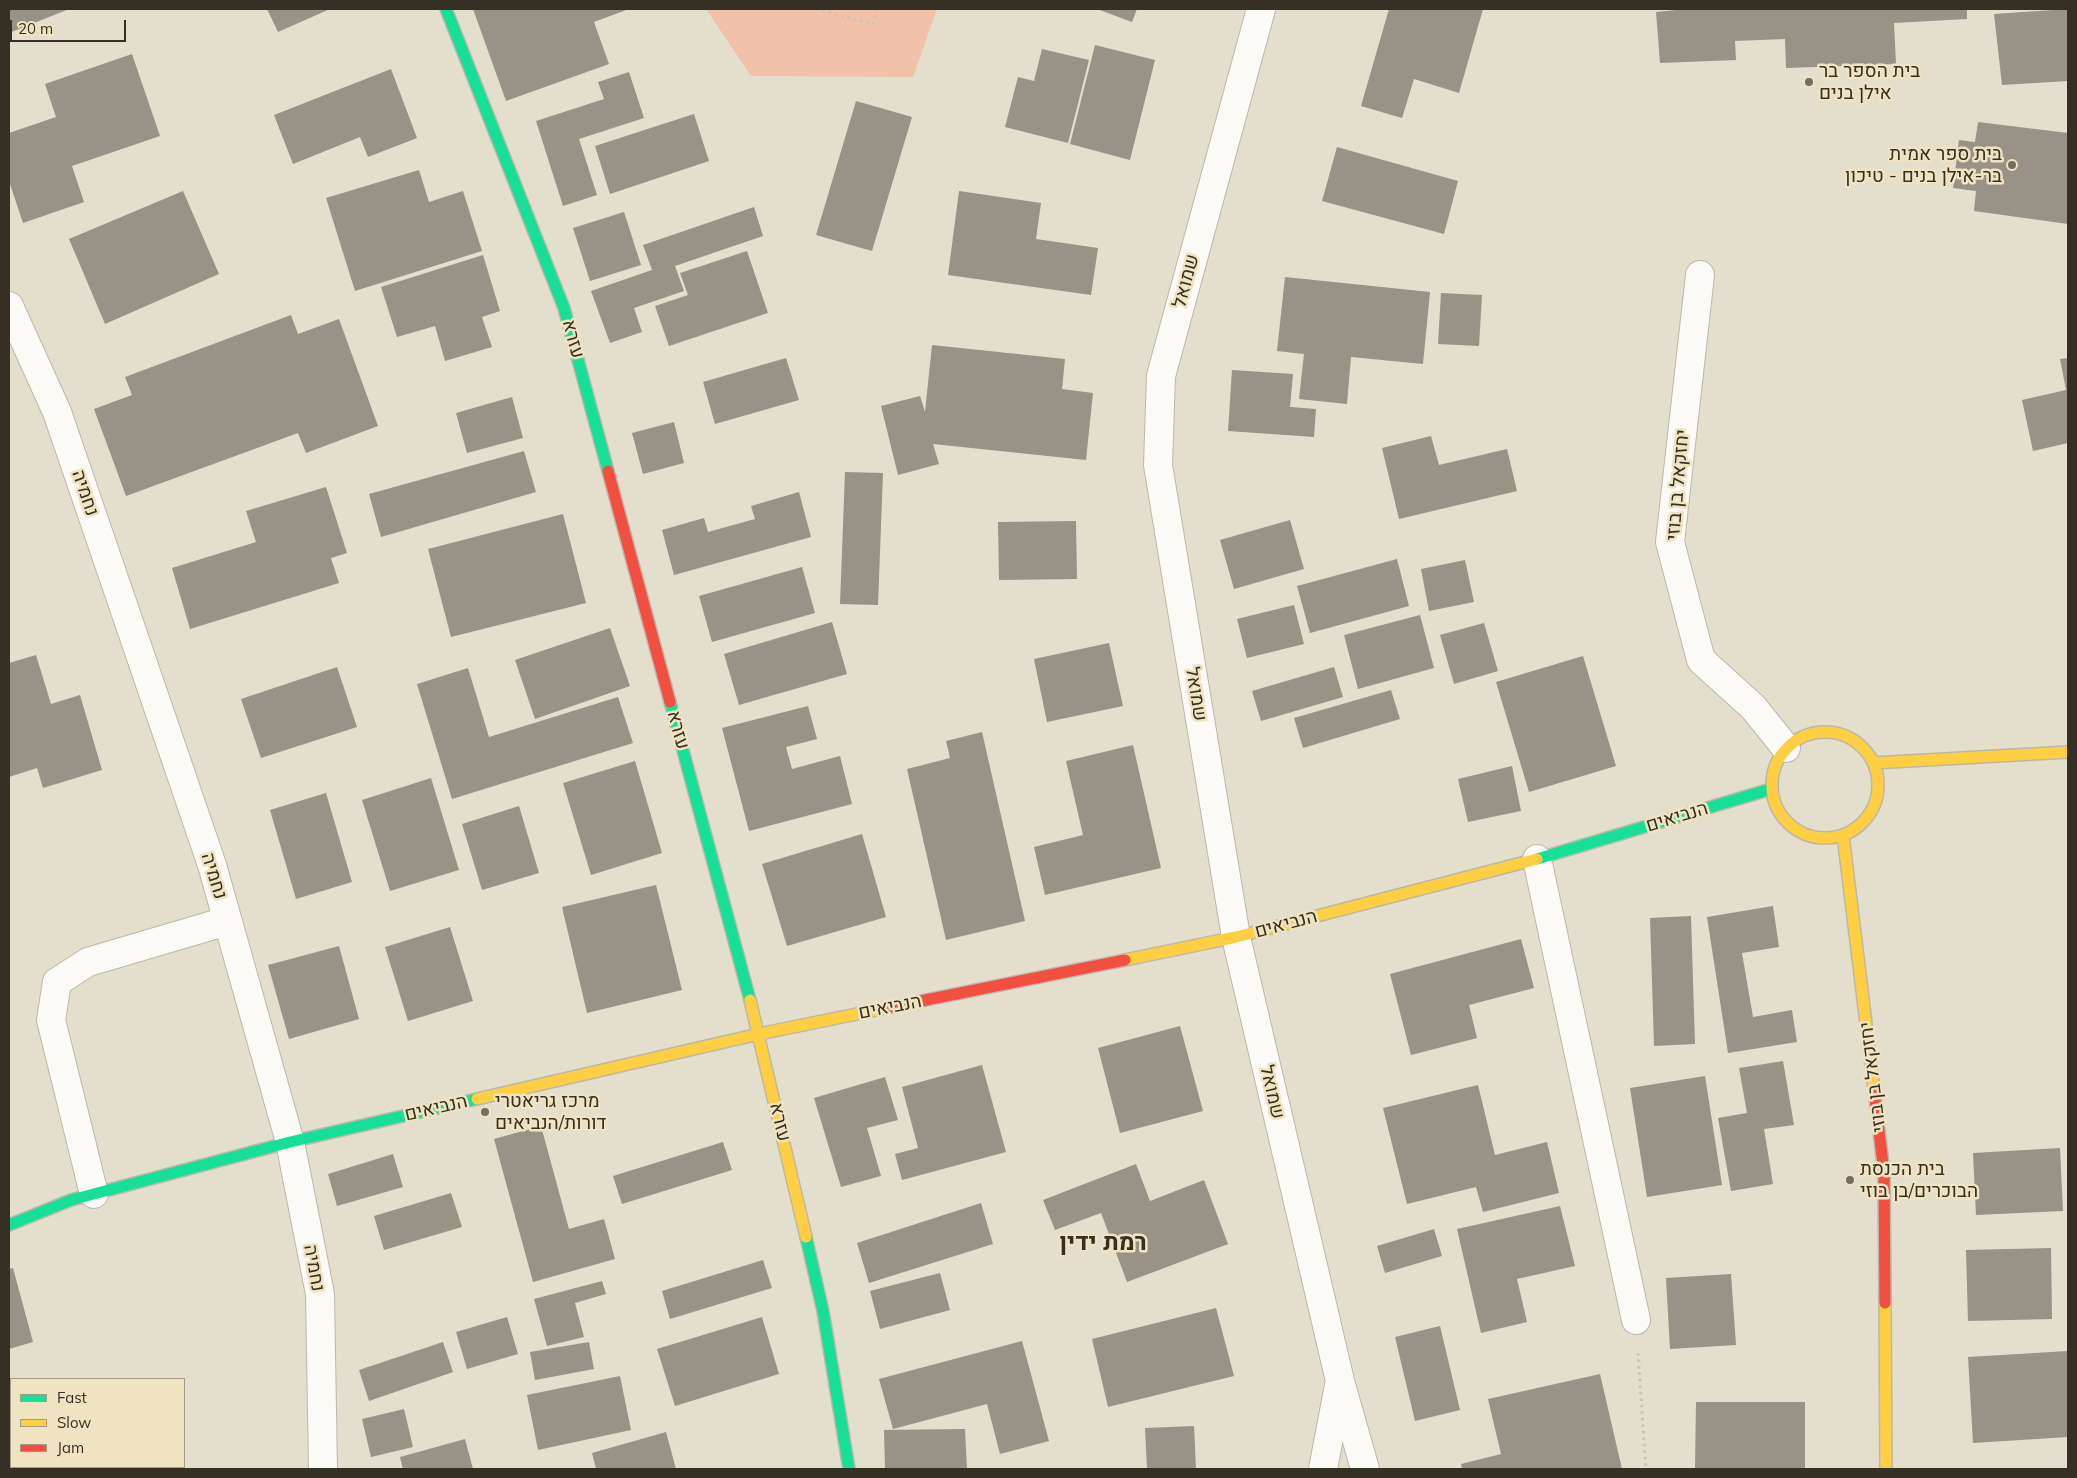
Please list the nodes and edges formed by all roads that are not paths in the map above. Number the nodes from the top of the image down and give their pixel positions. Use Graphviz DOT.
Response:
graph roads {
  1 [pos="446,9"];
  2 [pos="1261,9"];
  3 [pos="1700,275"];
  4 [pos="9,306"];
  5 [pos="1786,748"];
  6 [pos="2068,752"];
  7 [pos="1873,763"];
  8 [pos="1771,789"];
  9 [pos="1843,835"];
  10 [pos="1537,859"];
  11 [pos="227,921"];
  12 [pos="1236,937"];
  13 [pos="759,1034"];
  14 [pos="290,1142"];
  15 [pos="94,1194"];
  16 [pos="9,1225"];
  17 [pos="1636,1320"];
  18 [pos="1340,1381"];
  19 [pos="323,1469"];
  20 [pos="849,1469"];
  21 [pos="1323,1469"];
  22 [pos="1365,1469"];
  23 [pos="1886,1469"];
  1 -- 13 [label="street, עזרא"];
  2 -- 12 [label="street, שמואל"];
  3 -- 5 [label="street, יחזקאל בן בוזי"];
  4 -- 11 [label="street, נחמיה"];
  5 -- 7 [label="street"];
  5 -- 8 [label="street"];
  6 -- 7 [label="street"];
  7 -- 9 [label="street"];
  8 -- 9 [label="street"];
  8 -- 10 [label="street, הנביאים"];
  9 -- 23 [label="street, יחזקאל בן בוזי"];
  10 -- 12 [label="street, הנביאים"];
  10 -- 17 [label="street"];
  11 -- 14 [label="street, נחמיה"];
  11 -- 15 [label="street"];
  12 -- 13 [label="street, הנביאים"];
  12 -- 18 [label="street, שמואל"];
  13 -- 14 [label="street, הנביאים"];
  13 -- 20 [label="street, עזרא"];
  14 -- 15 [label="street, הנביאים"];
  14 -- 19 [label="street, נחמיה"];
  15 -- 16 [label="street, הנביאים"];
  18 -- 21 [label="street, שמואל"];
  18 -- 22 [label="street, שמואל"];
}
